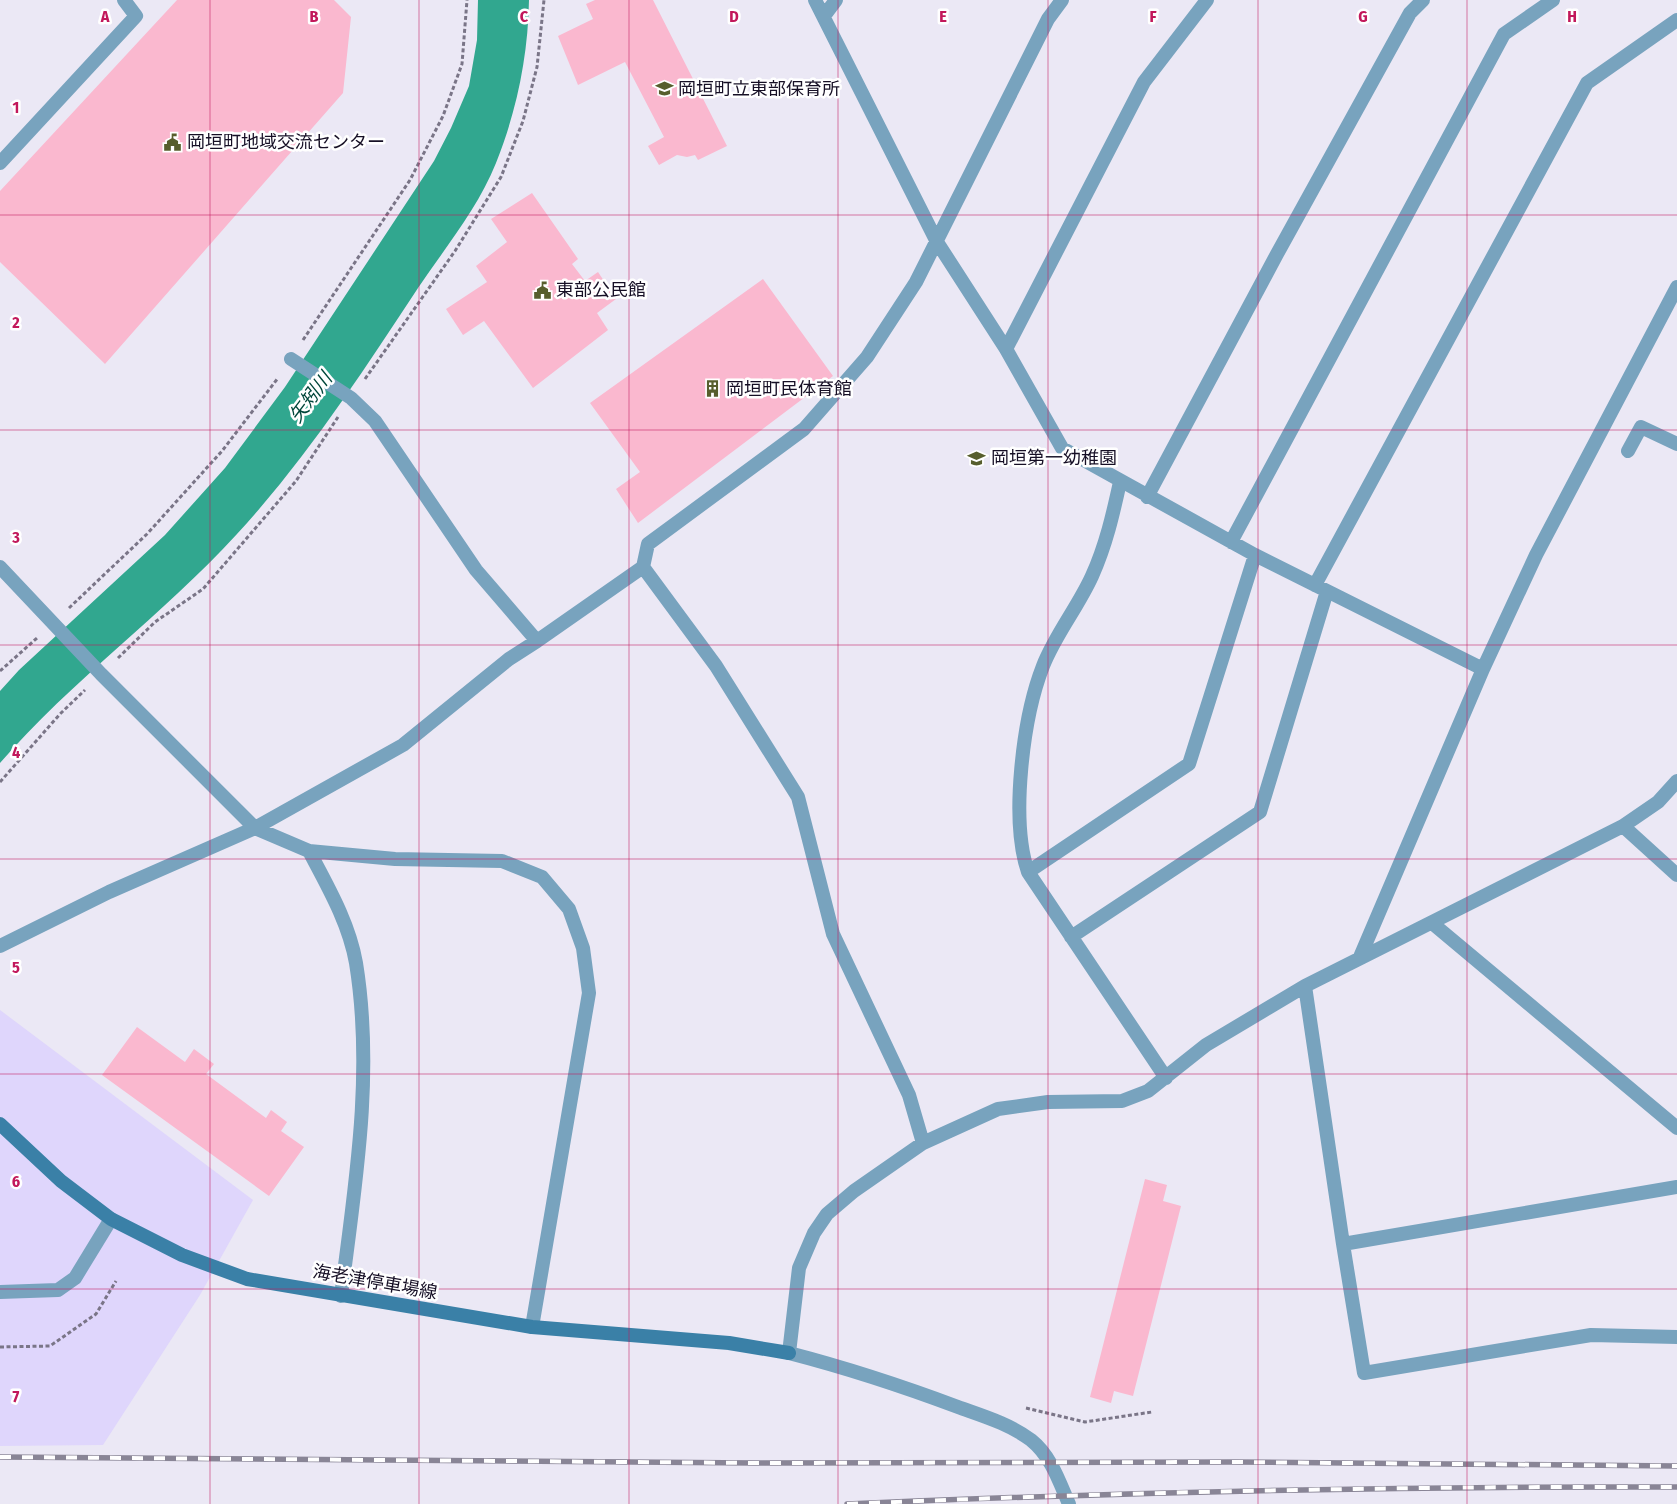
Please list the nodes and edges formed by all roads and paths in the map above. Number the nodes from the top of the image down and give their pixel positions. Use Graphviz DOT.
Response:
graph roads {
  1 [pos="124,0"];
  2 [pos="468,0"];
  3 [pos="544,0"];
  4 [pos="815,0"];
  5 [pos="836,0"];
  6 [pos="1062,0"];
  7 [pos="1207,0"];
  8 [pos="1423,0"];
  9 [pos="1553,0"];
  10 [pos="824,16"];
  11 [pos="1677,20"];
  12 [pos="0,162"];
  13 [pos="938,242"];
  14 [pos="1677,287"];
  15 [pos="1006,349"];
  16 [pos="291,359"];
  17 [pos="351,398"];
  18 [pos="1677,444"];
  19 [pos="1628,451"];
  20 [pos="1120,482"];
  21 [pos="1147,497"];
  22 [pos="1231,542"];
  23 [pos="1255,555"];
  24 [pos="0,567"];
  25 [pos="643,567"];
  26 [pos="1321,588"];
  27 [pos="53,623"];
  28 [pos="537,642"];
  29 [pos="1483,669"];
  30 [pos="0,671"];
  31 [pos="101,674"];
  32 [pos="1677,781"];
  33 [pos="0,782"];
  34 [pos="1623,826"];
  35 [pos="255,828"];
  36 [pos="309,851"];
  37 [pos="1028,872"];
  38 [pos="1677,875"];
  39 [pos="1432,923"];
  40 [pos="1071,937"];
  41 [pos="0,946"];
  42 [pos="1360,957"];
  43 [pos="1306,986"];
  44 [pos="1166,1078"];
  45 [pos="0,1124"];
  46 [pos="1677,1128"];
  47 [pos="923,1143"];
  48 [pos="1677,1186"];
  49 [pos="110,1219"];
  50 [pos="1343,1244"];
  51 [pos="116,1281"];
  52 [pos="0,1292"];
  53 [pos="341,1296"];
  54 [pos="532,1327"];
  55 [pos="1677,1337"];
  56 [pos="0,1346"];
  57 [pos="789,1353"];
  58 [pos="1026,1408"];
  59 [pos="1152,1412"];
  60 [pos="1069,1504"];
  1 -- 12 [label="street"];
  2 -- 16 [label="path"];
  3 -- 17 [label="path"];
  4 -- 10 [label="street"];
  5 -- 10 [label="street"];
  6 -- 13 [label="street"];
  7 -- 15 [label="street"];
  8 -- 21 [label="street"];
  9 -- 22 [label="street"];
  10 -- 13 [label="street"];
  11 -- 26 [label="street"];
  13 -- 15 [label="street"];
  13 -- 25 [label="street"];
  14 -- 29 [label="street"];
  15 -- 20 [label="street"];
  16 -- 17 [label="street"];
  16 -- 27 [label="path"];
  17 -- 28 [label="street"];
  17 -- 31 [label="path"];
  18 -- 19 [label="street"];
  20 -- 21 [label="street"];
  20 -- 37 [label="street"];
  21 -- 22 [label="street"];
  22 -- 23 [label="street"];
  23 -- 26 [label="street"];
  23 -- 37 [label="street"];
  24 -- 27 [label="street"];
  25 -- 28 [label="street"];
  25 -- 47 [label="street"];
  26 -- 29 [label="street"];
  26 -- 40 [label="street"];
  27 -- 30 [label="path"];
  27 -- 31 [label="street"];
  28 -- 35 [label="street"];
  29 -- 42 [label="street"];
  31 -- 33 [label="path"];
  31 -- 35 [label="street"];
  32 -- 34 [label="street"];
  34 -- 38 [label="street"];
  34 -- 39 [label="street"];
  35 -- 36 [label="street"];
  35 -- 41 [label="street"];
  36 -- 53 [label="street"];
  36 -- 54 [label="street"];
  37 -- 40 [label="street"];
  39 -- 42 [label="street"];
  39 -- 46 [label="street"];
  40 -- 44 [label="street"];
  42 -- 43 [label="street"];
  43 -- 44 [label="street"];
  43 -- 50 [label="street"];
  44 -- 47 [label="street"];
  45 -- 49 [label="main road, 海老津停車場線"];
  47 -- 57 [label="street"];
  48 -- 50 [label="street"];
  49 -- 52 [label="street"];
  49 -- 53 [label="main road, 海老津停車場線"];
  50 -- 55 [label="street"];
  51 -- 56 [label="path"];
  53 -- 54 [label="main road, 海老津停車場線"];
  54 -- 57 [label="main road, 海老津停車場線"];
  57 -- 60 [label="street"];
  58 -- 59 [label="path"];
}
